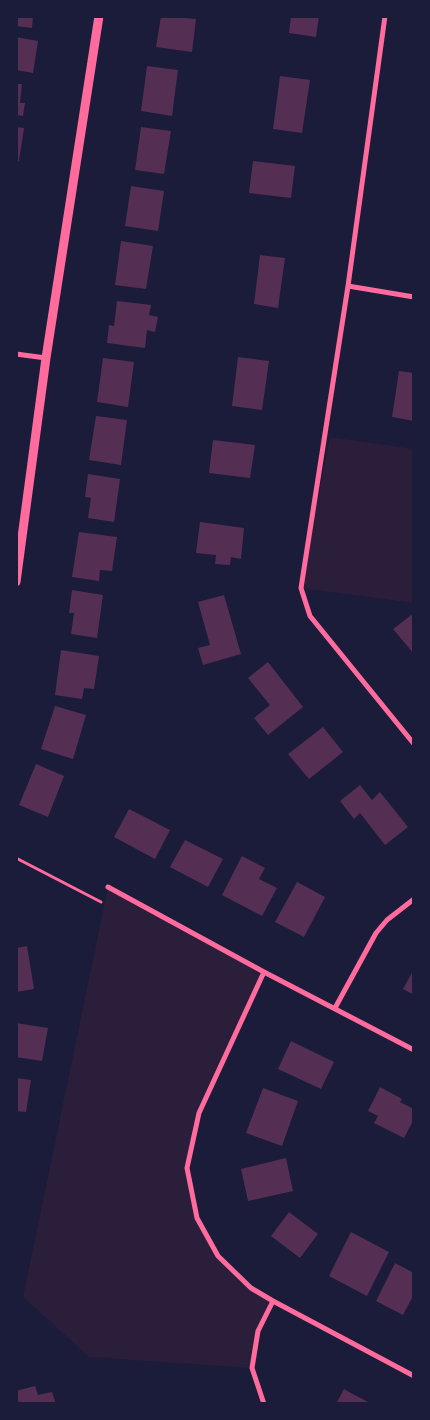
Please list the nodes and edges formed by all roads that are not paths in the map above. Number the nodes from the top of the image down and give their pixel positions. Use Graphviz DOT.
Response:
graph roads {
  1 [pos="99,16"];
  2 [pos="385,16"];
  3 [pos="348,286"];
  4 [pos="414,297"];
  5 [pos="16,354"];
  6 [pos="46,358"];
  7 [pos="16,582"];
  8 [pos="414,744"];
  9 [pos="108,887"];
  10 [pos="414,899"];
  11 [pos="264,972"];
  12 [pos="335,1008"];
  13 [pos="414,1050"];
  14 [pos="272,1301"];
  15 [pos="414,1376"];
  16 [pos="264,1404"];
  1 -- 6 [label="street"];
  2 -- 3 [label="street"];
  3 -- 4 [label="street"];
  3 -- 8 [label="street"];
  5 -- 6 [label="street"];
  6 -- 7 [label="street"];
  9 -- 11 [label="street"];
  10 -- 12 [label="street"];
  11 -- 12 [label="street"];
  11 -- 14 [label="street"];
  12 -- 13 [label="street"];
  14 -- 15 [label="street"];
  14 -- 16 [label="street"];
}
